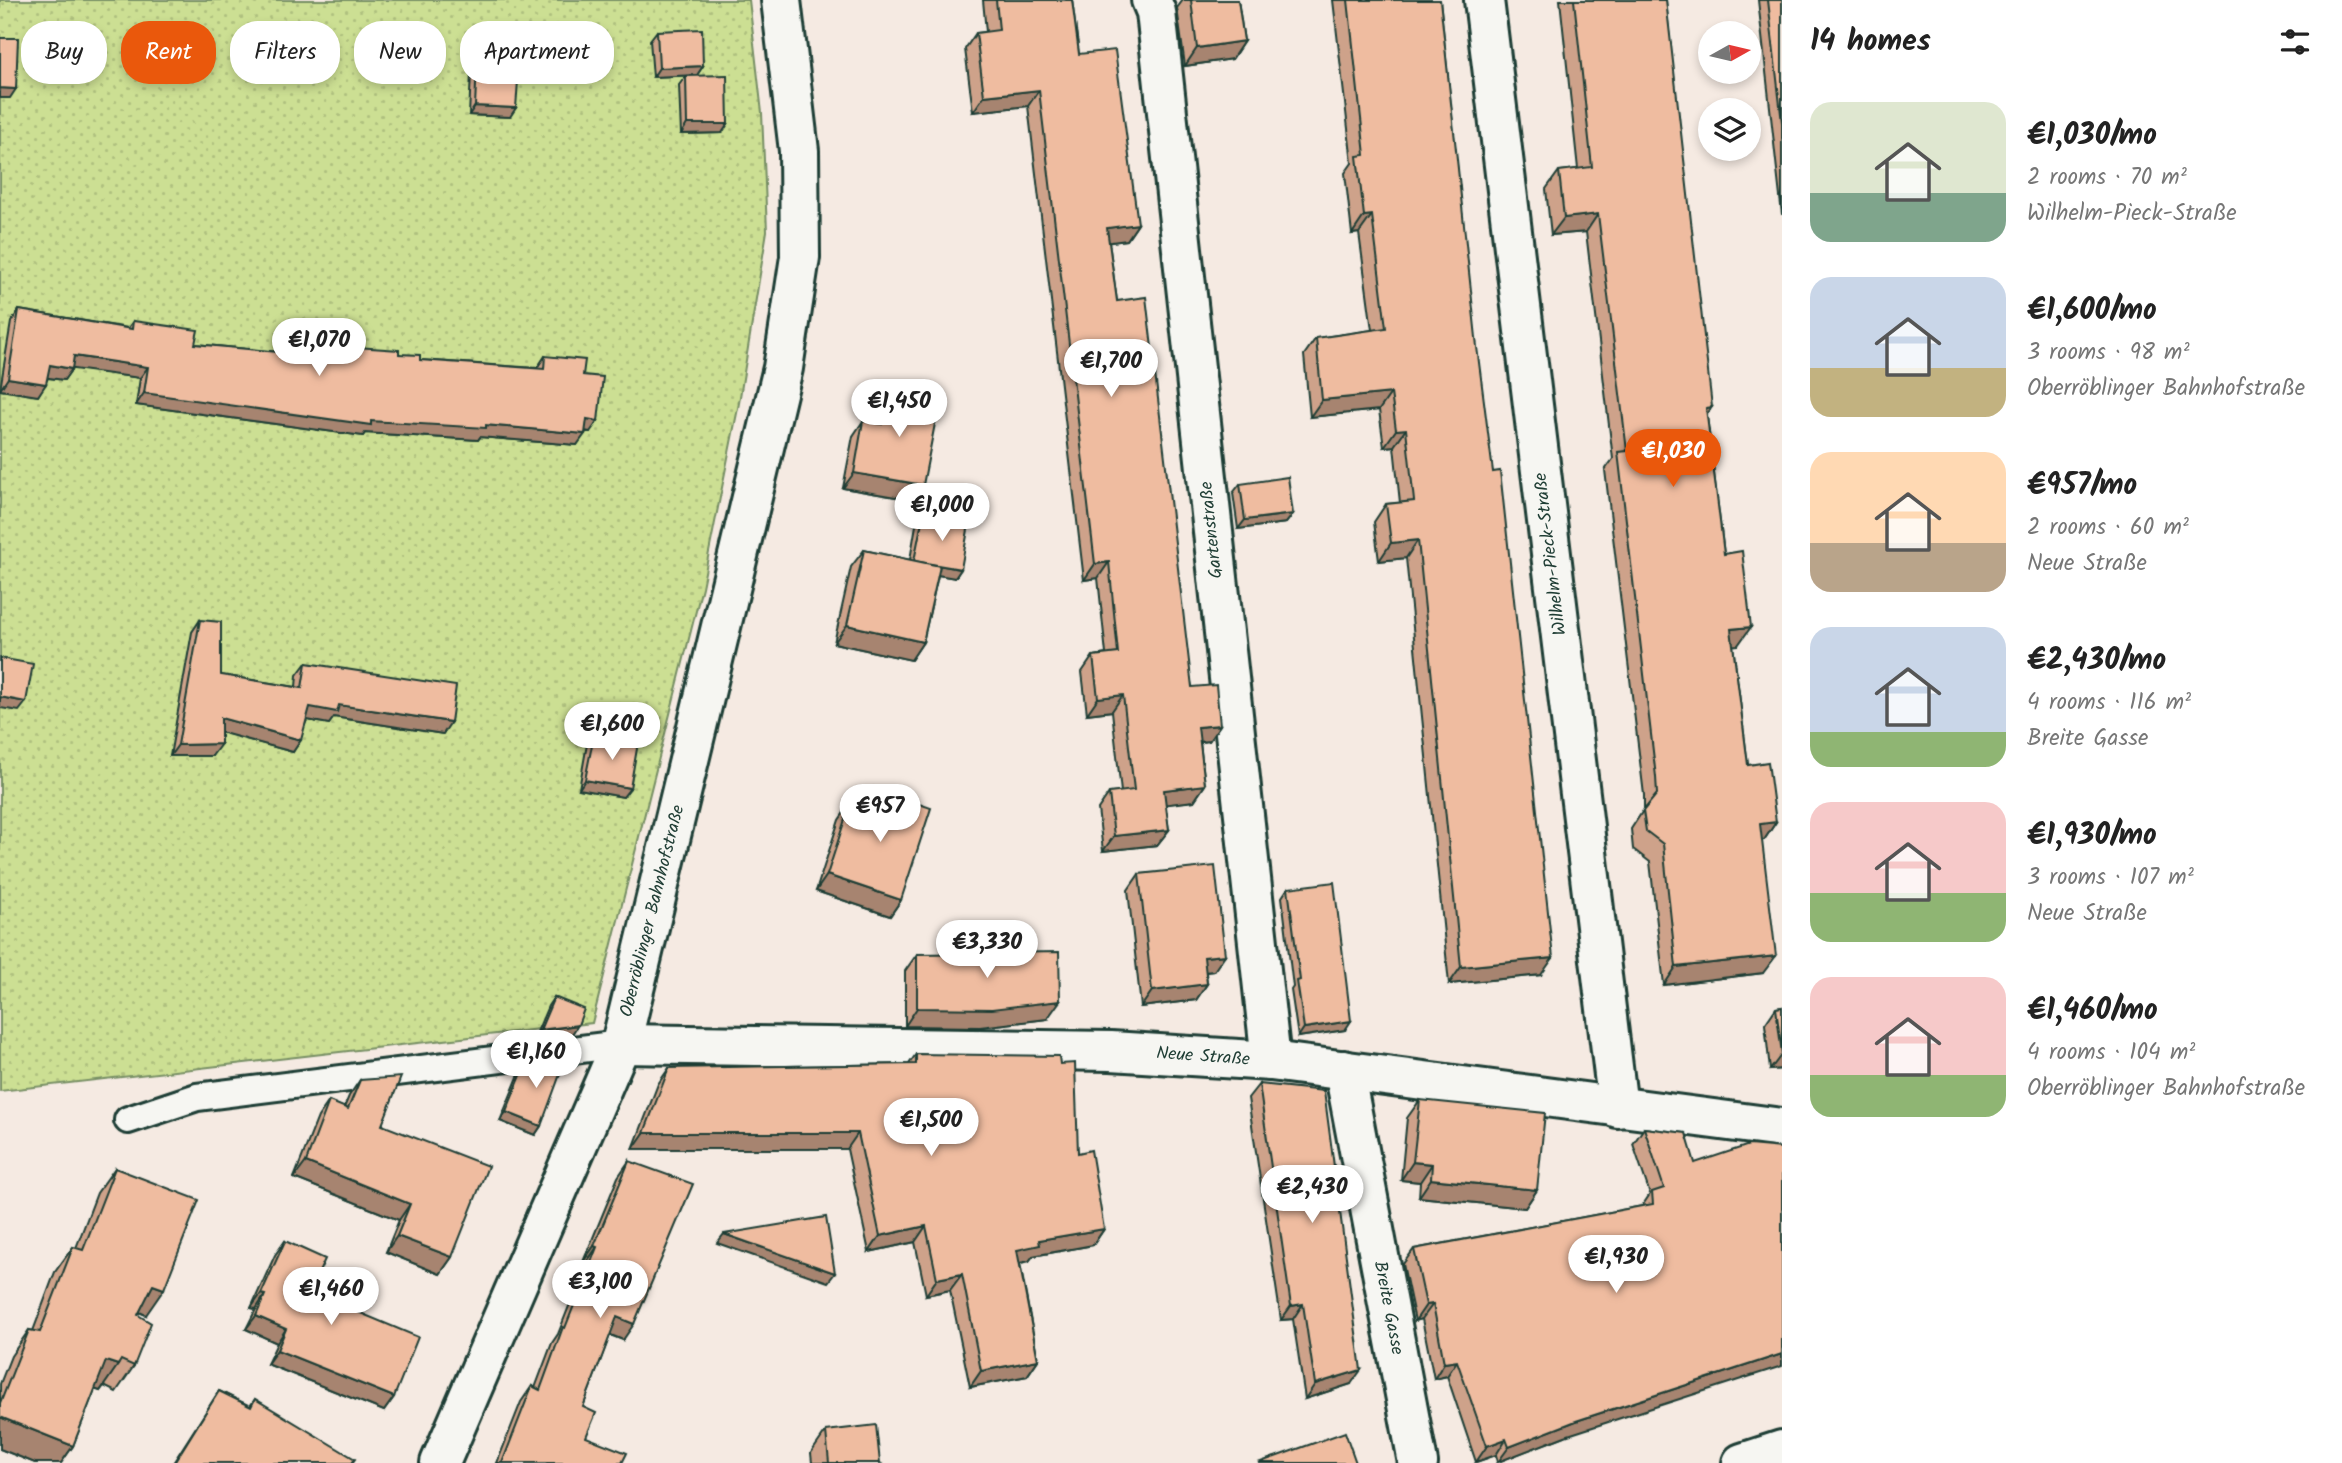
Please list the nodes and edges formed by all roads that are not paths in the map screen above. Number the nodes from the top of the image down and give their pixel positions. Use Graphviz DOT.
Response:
graph roads {
  1 [pos="781,0"];
  2 [pos="1151,0"];
  3 [pos="1484,0"];
  4 [pos="621,1044"];
  5 [pos="1271,1061"];
  6 [pos="1344,1070"];
  7 [pos="1618,1108"];
  8 [pos="128,1120"];
  9 [pos="1782,1128"];
  10 [pos="1782,1450"];
  11 [pos="440,1463"];
  12 [pos="1418,1463"];
  13 [pos="1742,1463"];
  1 -- 4 [label="street, Oberröblinger Bahnhofstraße"];
  2 -- 5 [label="street, Gartenstraße"];
  3 -- 7 [label="street, Wilhelm-Pieck-Straße"];
  4 -- 5 [label="street, Neue Straße"];
  4 -- 8 [label="lane"];
  4 -- 11 [label="street, Oberröblinger Bahnhofstraße"];
  5 -- 6 [label="street, Neue Straße"];
  6 -- 7 [label="street, Neue Straße"];
  6 -- 12 [label="street, Breite Gasse"];
  7 -- 9 [label="street, Neue Straße"];
  10 -- 13 [label="street"];
}
